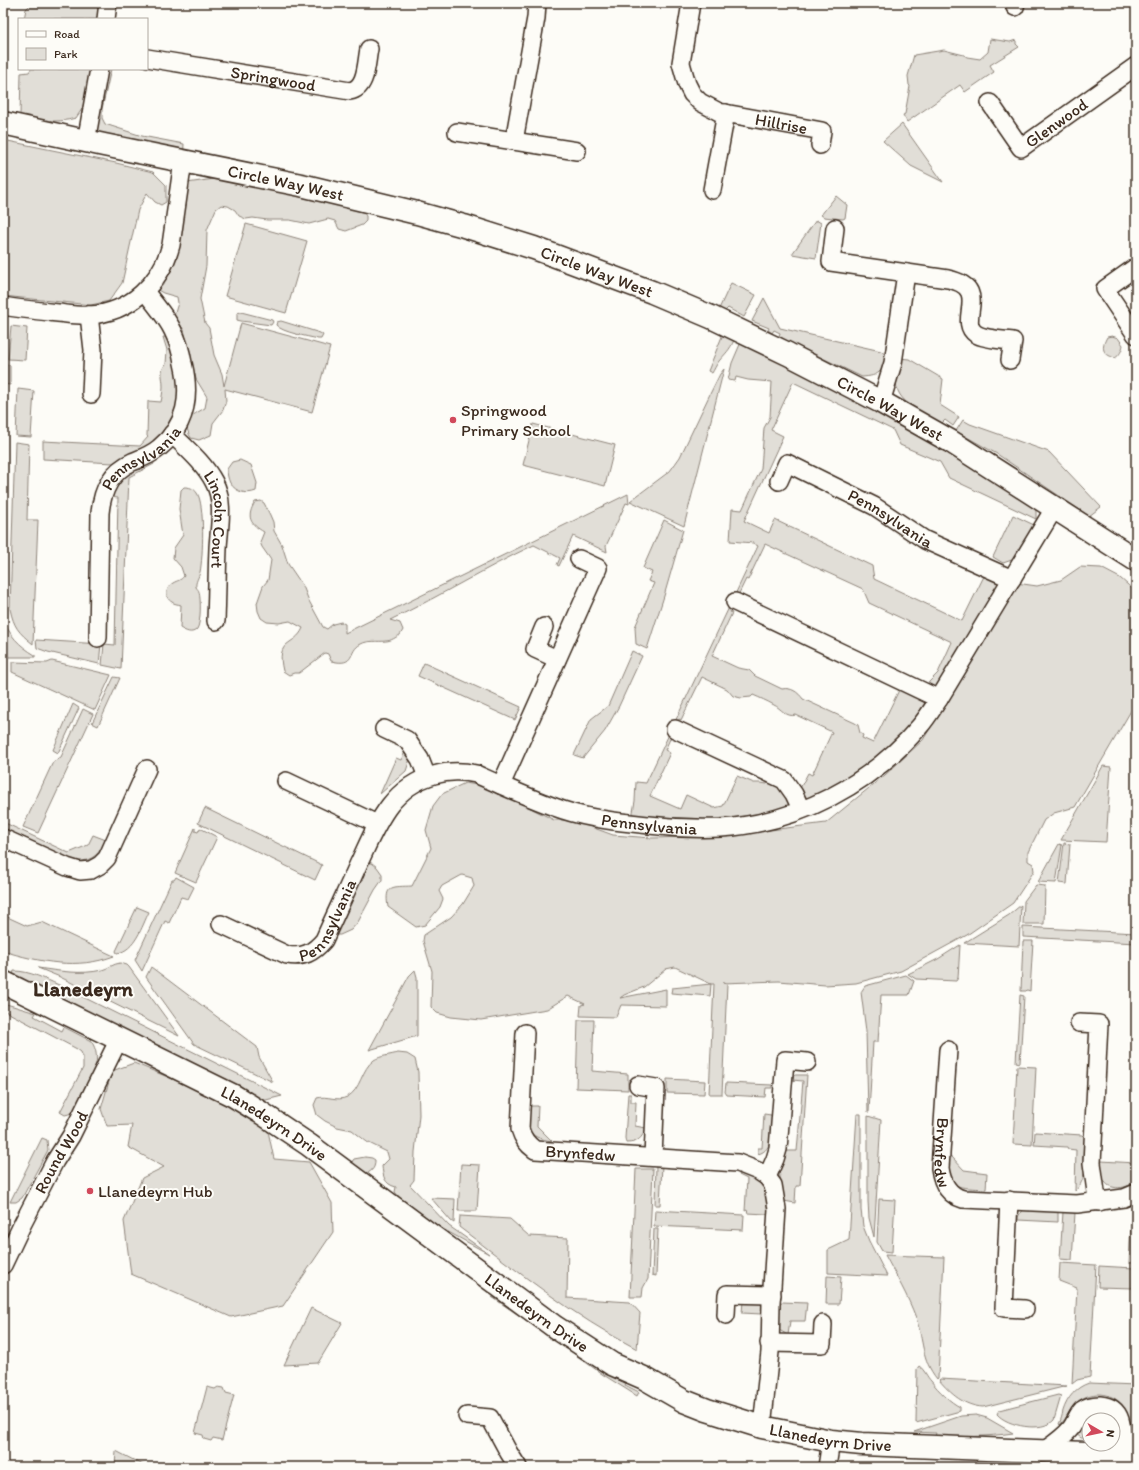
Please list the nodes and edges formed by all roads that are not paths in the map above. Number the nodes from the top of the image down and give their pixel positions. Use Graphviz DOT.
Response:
graph roads {
  1 [pos="108,3"];
  2 [pos="537,3"];
  3 [pos="691,3"];
  4 [pos="106,18"];
  5 [pos="369,49"];
  6 [pos="148,58"];
  7 [pos="1136,66"];
  8 [pos="99,70"];
  9 [pos="990,104"];
  10 [pos="726,114"];
  11 [pos="3,123"];
  12 [pos="457,132"];
  13 [pos="86,142"];
  14 [pos="514,142"];
  15 [pos="820,145"];
  16 [pos="577,151"];
  17 [pos="182,161"];
  18 [pos="712,190"];
  19 [pos="835,228"];
  20 [pos="1136,267"];
  21 [pos="906,273"];
  22 [pos="144,291"];
  23 [pos="3,306"];
  24 [pos="89,315"];
  25 [pos="1136,335"];
  26 [pos="1010,360"];
  27 [pos="91,394"];
  28 [pos="881,402"];
  29 [pos="172,434"];
  30 [pos="779,481"];
  31 [pos="1055,507"];
  32 [pos="579,559"];
  33 [pos="1136,560"];
  34 [pos="1012,579"];
  35 [pos="735,602"];
  36 [pos="216,621"];
  37 [pos="544,627"];
  38 [pos="98,638"];
  39 [pos="557,660"];
  40 [pos="939,699"];
  41 [pos="384,728"];
  42 [pos="674,729"];
  43 [pos="147,769"];
  44 [pos="427,777"];
  45 [pos="286,781"];
  46 [pos="501,785"];
  47 [pos="802,809"];
  48 [pos="377,824"];
  49 [pos="3,838"];
  50 [pos="221,924"];
  51 [pos="3,982"];
  52 [pos="1079,1023"];
  53 [pos="525,1034"];
  54 [pos="119,1039"];
  55 [pos="948,1050"];
  56 [pos="807,1062"];
  57 [pos="638,1086"];
  58 [pos="653,1157"];
  59 [pos="767,1177"];
  60 [pos="1136,1193"];
  61 [pos="1009,1200"];
  62 [pos="1099,1202"];
  63 [pos="3,1265"];
  64 [pos="772,1295"];
  65 [pos="1025,1309"];
  66 [pos="726,1315"];
  67 [pos="823,1324"];
  68 [pos="769,1343"];
  69 [pos="467,1416"];
  70 [pos="762,1427"];
  71 [pos="831,1441"];
  72 [pos="1042,1452"];
  73 [pos="1129,1455"];
  74 [pos="518,1467"];
  75 [pos="828,1467"];
  1 -- 4 [label="street"];
  2 -- 14 [label="street"];
  3 -- 10 [label="street, Hillrise"];
  5 -- 6 [label="street, Springwood"];
  7 -- 9 [label="street, Glenwood"];
  8 -- 13 [label="street"];
  10 -- 15 [label="street, Hillrise"];
  10 -- 18 [label="street"];
  11 -- 13 [label="street, Circle Way West"];
  12 -- 14 [label="street"];
  13 -- 17 [label="street, Circle Way West"];
  14 -- 16 [label="street"];
  17 -- 22 [label="street"];
  17 -- 28 [label="street, Circle Way West"];
  19 -- 21 [label="street"];
  20 -- 25 [label="street"];
  21 -- 26 [label="street"];
  21 -- 28 [label="street"];
  22 -- 24 [label="street"];
  22 -- 29 [label="street, Pennsylvania"];
  23 -- 24 [label="street"];
  24 -- 27 [label="street"];
  28 -- 31 [label="street, Circle Way West"];
  29 -- 36 [label="street, Lincoln Court"];
  29 -- 38 [label="street, Pennsylvania"];
  30 -- 34 [label="street, Pennsylvania"];
  31 -- 33 [label="street, Circle Way West"];
  31 -- 34 [label="street, Pennsylvania"];
  32 -- 39 [label="street"];
  34 -- 40 [label="street, Pennsylvania"];
  35 -- 40 [label="street"];
  37 -- 39 [label="street"];
  39 -- 46 [label="street"];
  40 -- 47 [label="street, Pennsylvania"];
  41 -- 44 [label="street"];
  42 -- 47 [label="street"];
  43 -- 49 [label="street"];
  44 -- 46 [label="street, Pennsylvania"];
  44 -- 48 [label="street, Pennsylvania"];
  45 -- 48 [label="street"];
  46 -- 47 [label="street, Pennsylvania"];
  48 -- 50 [label="street, Pennsylvania"];
  51 -- 54 [label="street, Llanedeyrn Drive"];
  52 -- 62 [label="street"];
  53 -- 58 [label="street, Brynfedw"];
  54 -- 63 [label="street, Round Wood"];
  54 -- 70 [label="street, Llanedeyrn Drive"];
  55 -- 61 [label="street, Brynfedw"];
  56 -- 59 [label="street"];
  57 -- 58 [label="street"];
  58 -- 59 [label="street, Brynfedw"];
  59 -- 64 [label="street"];
  60 -- 62 [label="street, Brynfedw"];
  61 -- 62 [label="street, Brynfedw"];
  61 -- 65 [label="street"];
  64 -- 66 [label="street"];
  64 -- 68 [label="street"];
  67 -- 68 [label="street"];
  68 -- 70 [label="street"];
  69 -- 74 [label="street"];
  70 -- 71 [label="street, Llanedeyrn Drive"];
  71 -- 72 [label="street, Llanedeyrn Drive"];
  71 -- 75 [label="street"];
  72 -- 73 [label="street, Llanedeyrn Drive"];
  72 -- 73 [label="street"];
}
